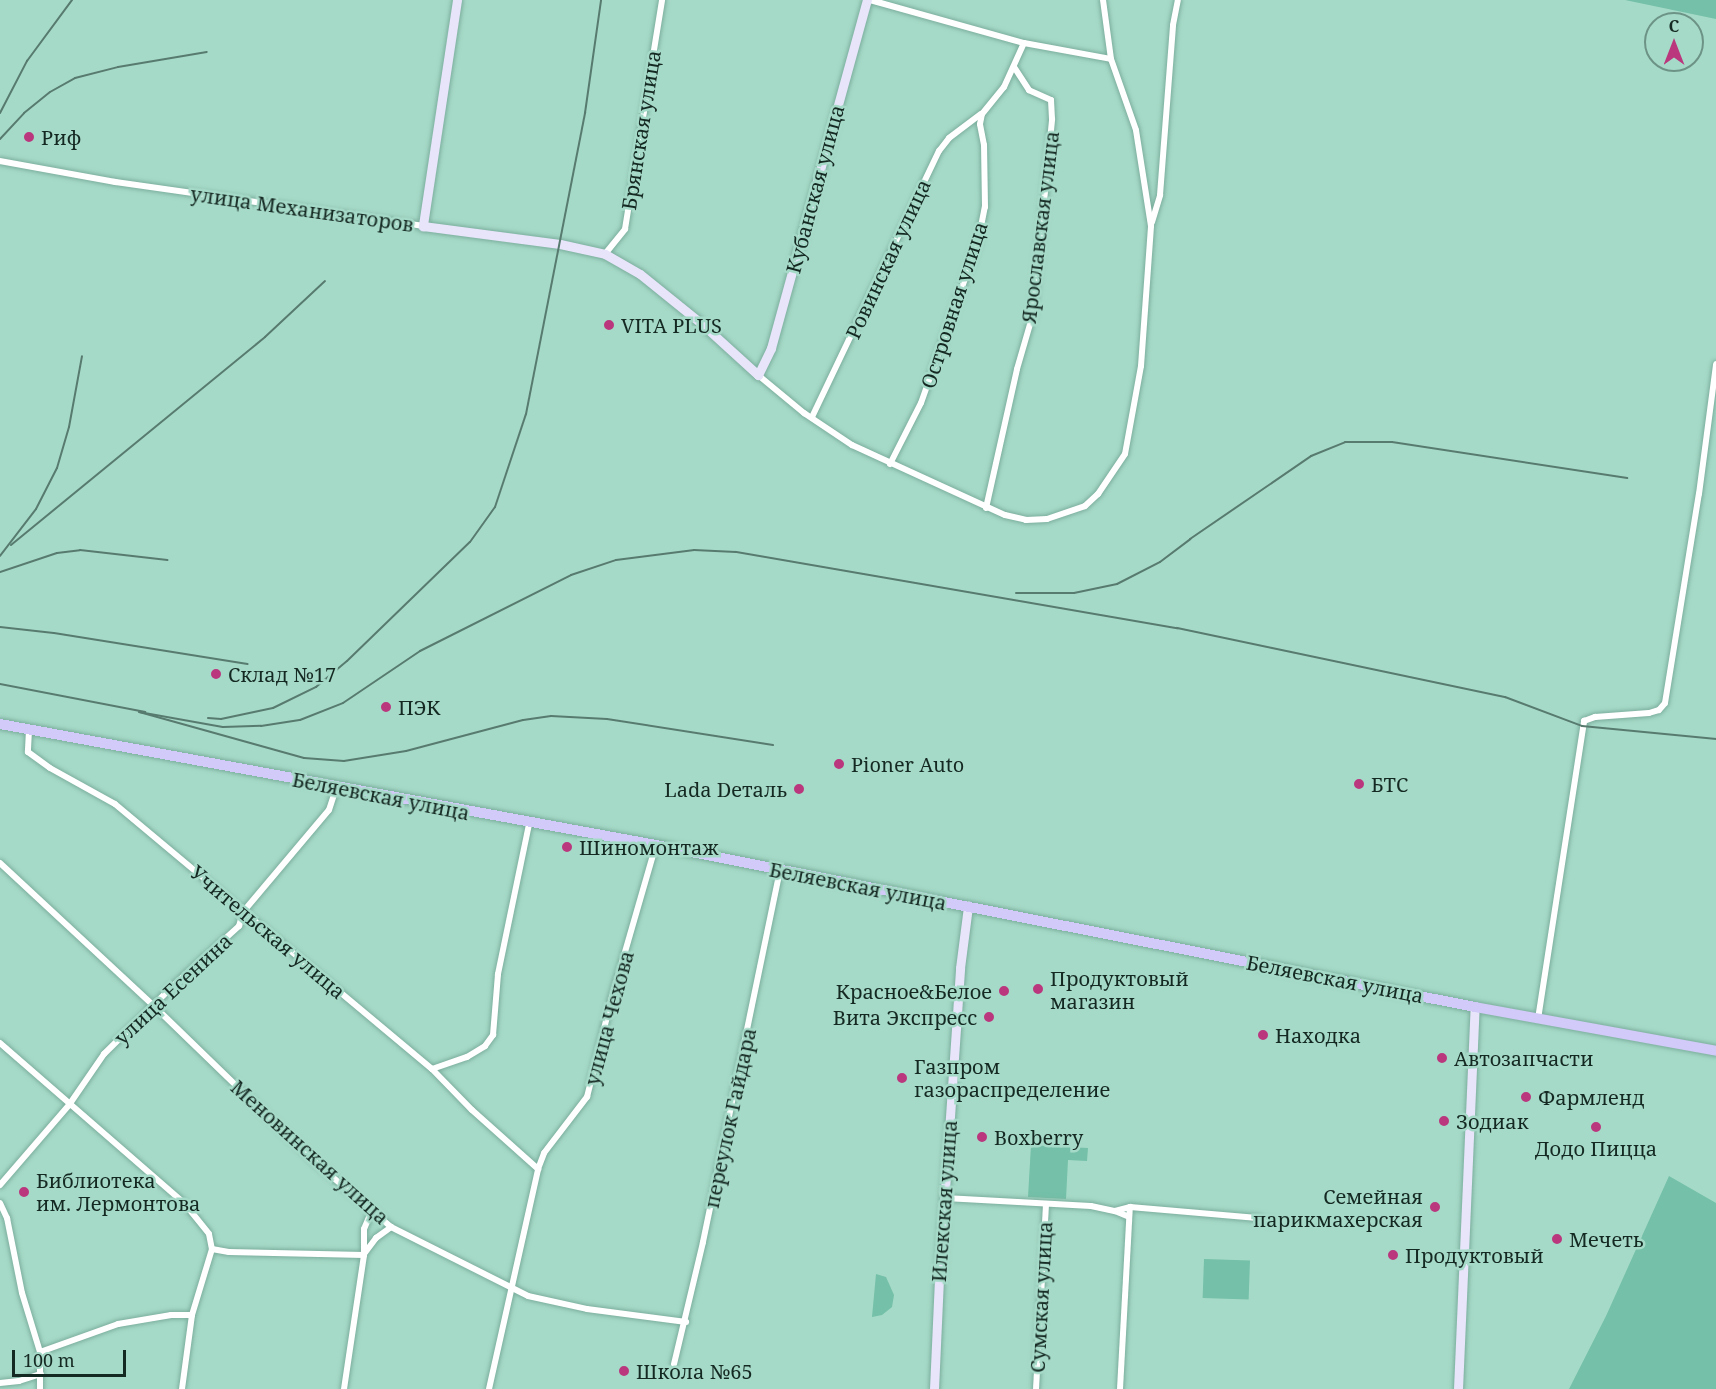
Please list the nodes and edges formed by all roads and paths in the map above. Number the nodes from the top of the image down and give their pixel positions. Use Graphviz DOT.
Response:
graph roads {
  1 [pos="457,0"];
  2 [pos="662,0"];
  3 [pos="868,0"];
  4 [pos="1103,0"];
  5 [pos="1178,0"];
  6 [pos="1024,44"];
  7 [pos="1111,59"];
  8 [pos="1014,67"];
  9 [pos="982,114"];
  10 [pos="0,161"];
  11 [pos="423,226"];
  12 [pos="1151,226"];
  13 [pos="605,254"];
  14 [pos="1716,364"];
  15 [pos="758,375"];
  16 [pos="812,417"];
  17 [pos="890,464"];
  18 [pos="986,508"];
  19 [pos="0,724"];
  20 [pos="29,730"];
  21 [pos="336,788"];
  22 [pos="529,824"];
  23 [pos="656,845"];
  24 [pos="0,863"];
  25 [pos="780,871"];
  26 [pos="968,906"];
  27 [pos="243,912"];
  28 [pos="155,1007"];
  29 [pos="1475,1007"];
  30 [pos="1538,1019"];
  31 [pos="0,1043"];
  32 [pos="1716,1051"];
  33 [pos="432,1069"];
  34 [pos="69,1105"];
  35 [pos="538,1169"];
  36 [pos="0,1185"];
  37 [pos="945,1198"];
  38 [pos="0,1203"];
  39 [pos="1046,1204"];
  40 [pos="1130,1208"];
  41 [pos="372,1210"];
  42 [pos="1115,1211"];
  43 [pos="1130,1217"];
  44 [pos="1270,1222"];
  45 [pos="391,1227"];
  46 [pos="212,1250"];
  47 [pos="364,1255"];
  48 [pos="511,1287"];
  49 [pos="192,1315"];
  50 [pos="686,1322"];
  51 [pos="40,1352"];
  52 [pos="674,1364"];
  53 [pos="41,1374"];
  54 [pos="0,1383"];
  55 [pos="40,1389"];
  56 [pos="182,1389"];
  57 [pos="344,1389"];
  58 [pos="489,1389"];
  59 [pos="934,1389"];
  60 [pos="1036,1389"];
  61 [pos="1120,1389"];
  62 [pos="1458,1389"];
  1 -- 11 [label="street"];
  2 -- 13 [label="street, Брянская улица"];
  3 -- 6 [label="street"];
  3 -- 15 [label="street, Кубанская улица"];
  4 -- 7 [label="street"];
  5 -- 12 [label="street"];
  6 -- 7 [label="street"];
  6 -- 8 [label="street"];
  7 -- 12 [label="street"];
  8 -- 9 [label="street"];
  8 -- 18 [label="street, Ярославская улица"];
  9 -- 16 [label="street, Ровинская улица"];
  9 -- 17 [label="street, Островная улица"];
  10 -- 11 [label="street, улица Механизаторов"];
  11 -- 13 [label="street, улица Механизаторов"];
  12 -- 18 [label="street"];
  13 -- 15 [label="street, улица Механизаторов"];
  14 -- 30 [label="street"];
  15 -- 16 [label="street"];
  16 -- 17 [label="street"];
  17 -- 18 [label="street"];
  19 -- 20 [label="main road, Беляевская улица"];
  20 -- 21 [label="main road, Беляевская улица"];
  20 -- 27 [label="street, Учительская улица"];
  21 -- 22 [label="main road, Беляевская улица"];
  21 -- 27 [label="street, улица Есенина"];
  22 -- 23 [label="main road, Беляевская улица"];
  22 -- 33 [label="street"];
  23 -- 25 [label="main road, Беляевская улица"];
  23 -- 35 [label="street, улица Чехова"];
  24 -- 28 [label="street, Меновинская улица"];
  25 -- 26 [label="main road, Беляевская улица"];
  25 -- 50 [label="street, переулок Гайдара"];
  26 -- 29 [label="main road, Беляевская улица"];
  26 -- 37 [label="street, Илекская улица"];
  27 -- 28 [label="street, улица Есенина"];
  27 -- 33 [label="street, Учительская улица"];
  28 -- 34 [label="street, улица Есенина"];
  28 -- 41 [label="street, Меновинская улица"];
  29 -- 30 [label="main road, Беляевская улица"];
  29 -- 62 [label="street"];
  30 -- 32 [label="main road, Беляевская улица"];
  31 -- 34 [label="street"];
  33 -- 35 [label="street, Учительская улица"];
  34 -- 36 [label="street, улица Есенина"];
  34 -- 46 [label="street"];
  35 -- 48 [label="street, улица Чехова"];
  37 -- 39 [label="street"];
  37 -- 59 [label="street, Илекская улица"];
  38 -- 51 [label="street"];
  39 -- 42 [label="street"];
  39 -- 60 [label="street, Сумская улица"];
  40 -- 42 [label="street"];
  40 -- 43 [label="street"];
  40 -- 44 [label="street"];
  41 -- 45 [label="street, Меновинская улица"];
  41 -- 47 [label="street"];
  42 -- 43 [label="street"];
  43 -- 61 [label="street"];
  45 -- 47 [label="street"];
  45 -- 48 [label="street, Меновинская улица"];
  46 -- 47 [label="street"];
  46 -- 49 [label="street"];
  47 -- 57 [label="street"];
  48 -- 50 [label="street, Меновинская улица"];
  48 -- 58 [label="street, улица Чехова"];
  49 -- 51 [label="street"];
  49 -- 56 [label="street"];
  50 -- 52 [label="street, переулок Гайдара"];
  51 -- 53 [label="street"];
  53 -- 54 [label="street"];
  53 -- 55 [label="street"];
}
